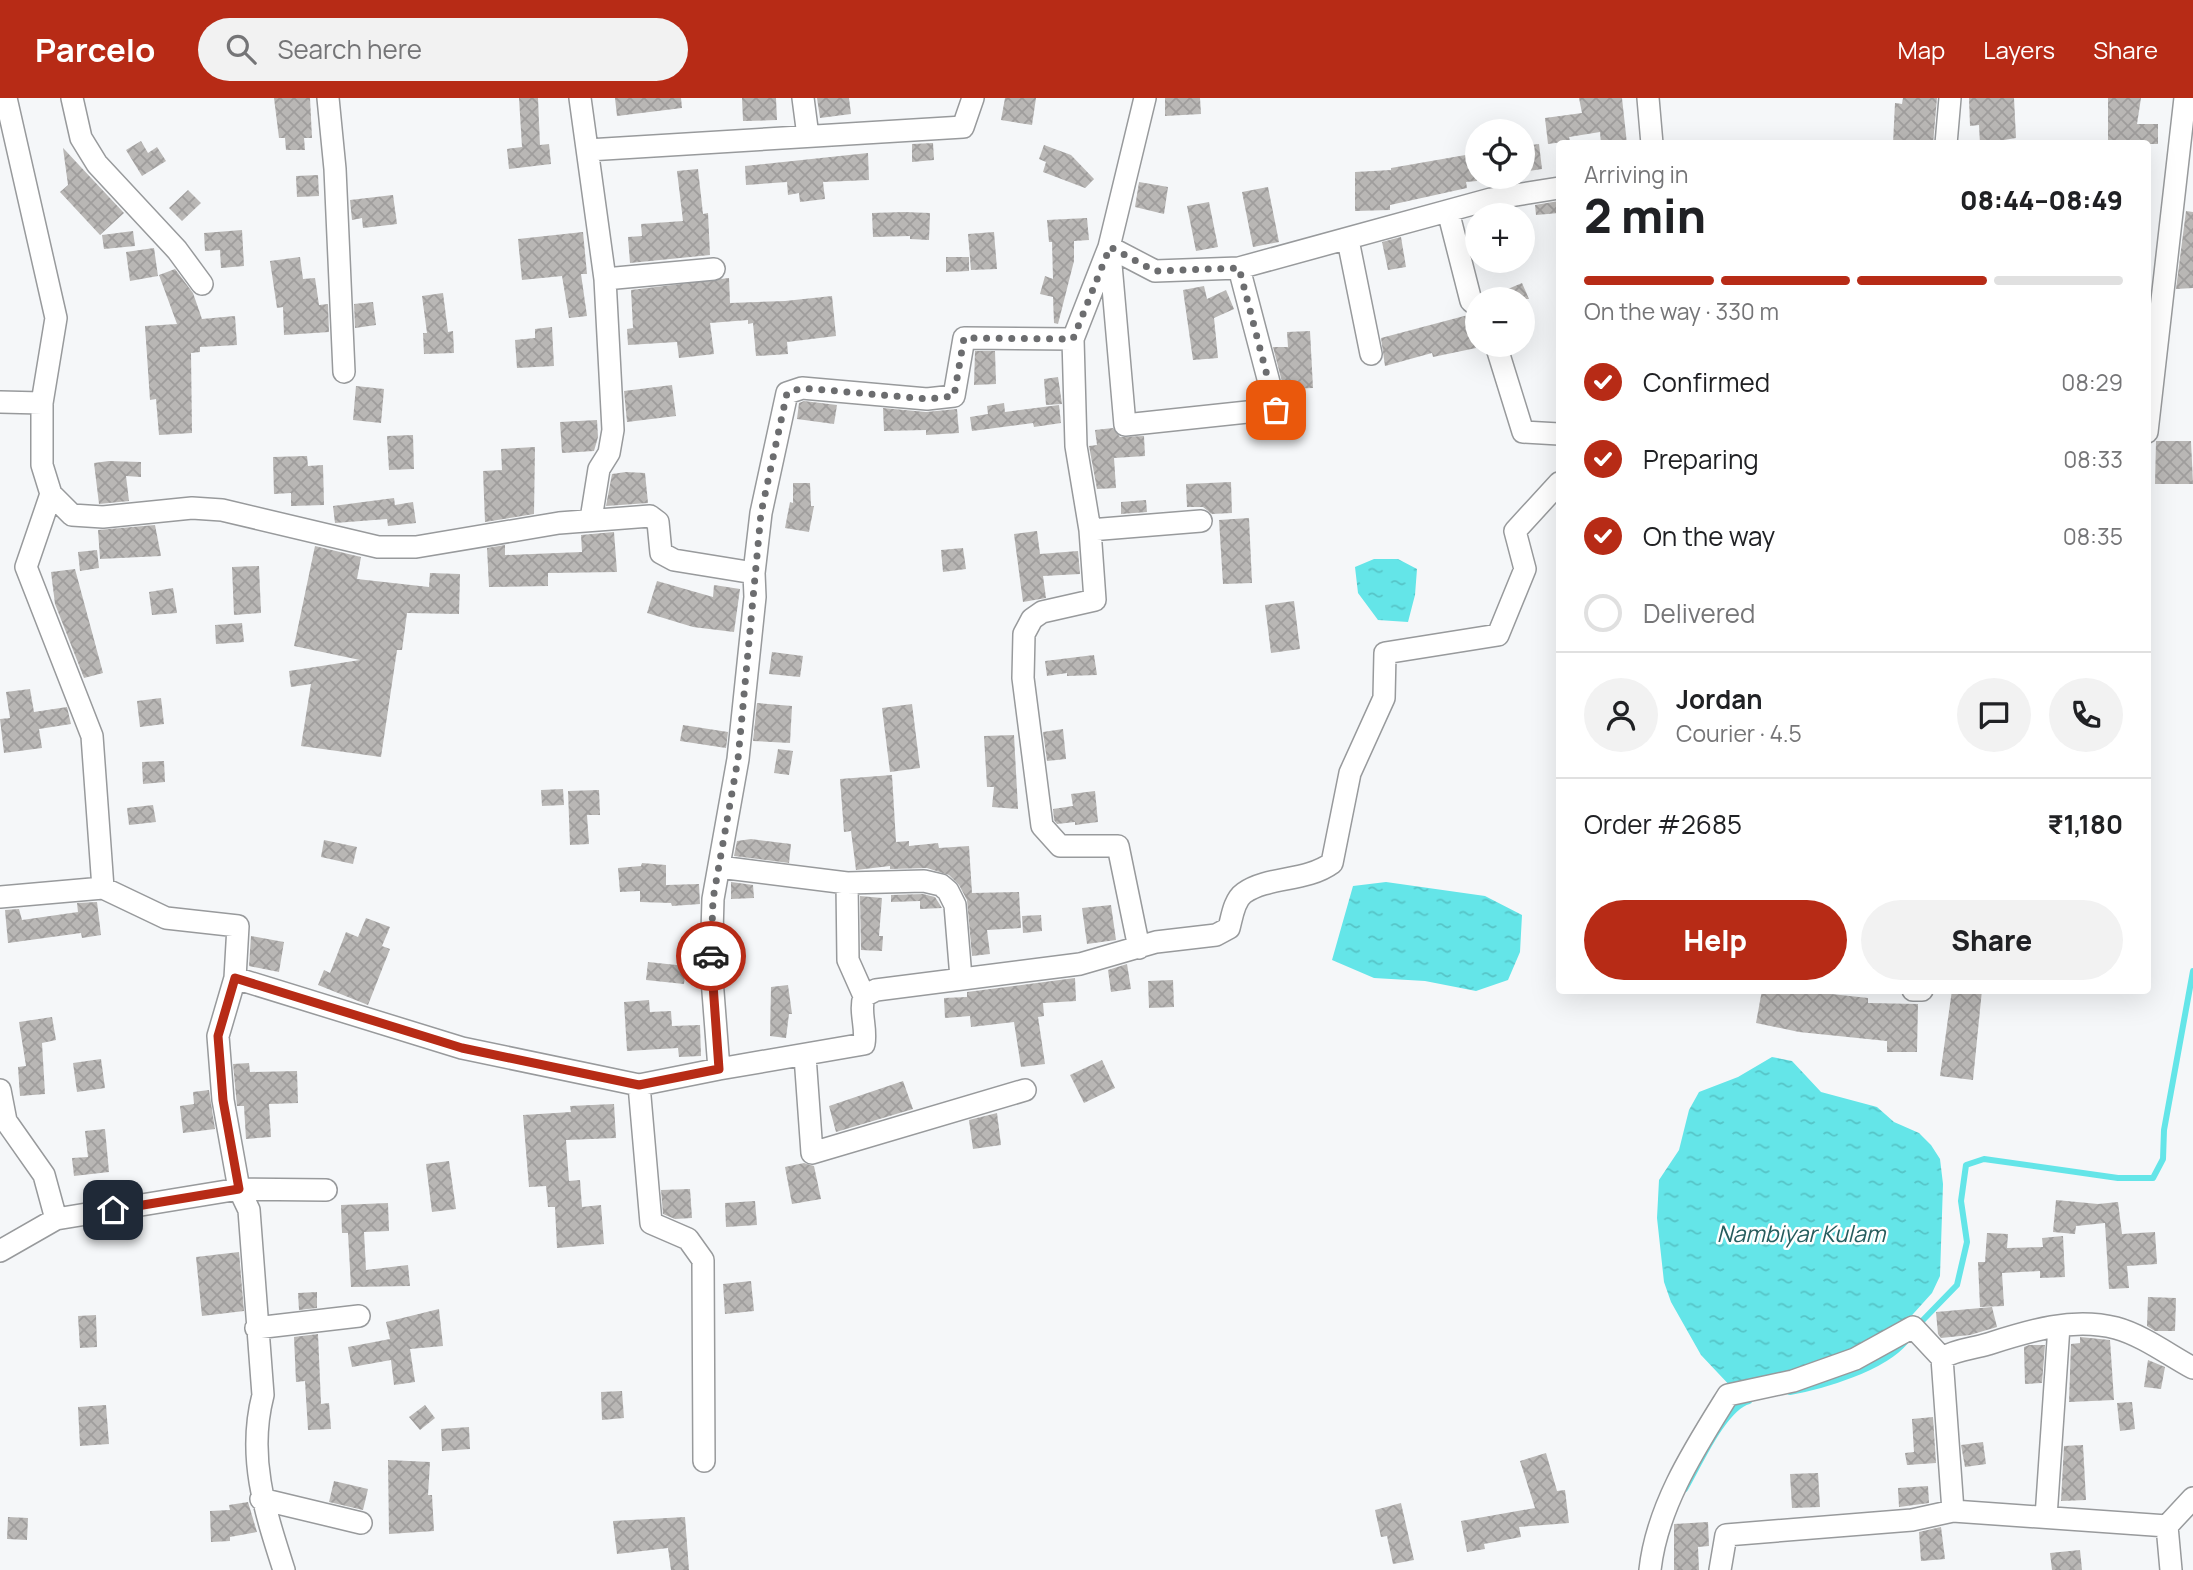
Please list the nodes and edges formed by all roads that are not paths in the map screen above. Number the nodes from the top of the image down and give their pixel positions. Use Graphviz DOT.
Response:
graph roads {
  1 [pos="72,98"];
  2 [pos="328,98"];
  3 [pos="580,98"];
  4 [pos="803,98"];
  5 [pos="973,98"];
  6 [pos="1145,98"];
  7 [pos="1648,98"];
  8 [pos="1950,98"];
  9 [pos="2185,98"];
  10 [pos="9,108"];
  11 [pos="808,136"];
  12 [pos="1652,140"];
  13 [pos="1946,140"];
  14 [pos="588,150"];
  15 [pos="1556,188"];
  16 [pos="1448,211"];
  17 [pos="1348,240"];
  18 [pos="1110,247"];
  19 [pos="1239,268"];
  20 [pos="714,269"];
  21 [pos="2156,269"];
  22 [pos="605,279"];
  23 [pos="202,284"];
  24 [pos="1467,287"];
  25 [pos="1073,339"];
  26 [pos="1371,354"];
  27 [pos="1500,357"];
  28 [pos="2151,360"];
  29 [pos="344,372"];
  30 [pos="0,402"];
  31 [pos="42,404"];
  32 [pos="1556,434"];
  33 [pos="1556,487"];
  34 [pos="51,494"];
  35 [pos="591,519"];
  36 [pos="1200,521"];
  37 [pos="1090,530"];
  38 [pos="754,573"];
  39 [pos="719,867"];
  40 [pos="847,883"];
  41 [pos="103,888"];
  42 [pos="0,897"];
  43 [pos="1139,948"];
  44 [pos="235,978"];
  45 [pos="961,978"];
  46 [pos="864,996"];
  47 [pos="805,1056"];
  48 [pos="718,1058"];
  49 [pos="639,1085"];
  50 [pos="0,1090"];
  51 [pos="1025,1090"];
  52 [pos="239,1189"];
  53 [pos="327,1190"];
  54 [pos="56,1219"];
  55 [pos="0,1251"];
  56 [pos="359,1316"];
  57 [pos="2059,1326"];
  58 [pos="256,1328"];
  59 [pos="1942,1359"];
  60 [pos="2193,1368"];
  61 [pos="704,1461"];
  62 [pos="2193,1498"];
  63 [pos="261,1499"];
  64 [pos="1954,1511"];
  65 [pos="2046,1517"];
  66 [pos="361,1523"];
  67 [pos="2167,1526"];
  68 [pos="284,1570"];
  69 [pos="1650,1570"];
  70 [pos="1720,1570"];
  71 [pos="2171,1570"];
  1 -- 23 [label="street"];
  2 -- 29 [label="street"];
  3 -- 14 [label="street"];
  4 -- 11 [label="street"];
  5 -- 11 [label="street"];
  6 -- 18 [label="street"];
  7 -- 12 [label="street"];
  8 -- 13 [label="street"];
  9 -- 21 [label="street"];
  10 -- 31 [label="street"];
  11 -- 14 [label="street"];
  14 -- 22 [label="street"];
  15 -- 16 [label="street"];
  16 -- 17 [label="street"];
  16 -- 24 [label="street"];
  17 -- 19 [label="street"];
  17 -- 26 [label="street"];
  18 -- 19 [label="street"];
  18 -- 19 [label="street"];
  18 -- 25 [label="street"];
  20 -- 22 [label="street"];
  21 -- 28 [label="street"];
  22 -- 35 [label="street"];
  25 -- 37 [label="street"];
  25 -- 38 [label="street"];
  27 -- 32 [label="street"];
  30 -- 31 [label="street"];
  31 -- 34 [label="street"];
  33 -- 43 [label="street"];
  34 -- 35 [label="street"];
  34 -- 41 [label="street"];
  35 -- 38 [label="street"];
  36 -- 37 [label="street"];
  37 -- 43 [label="street"];
  38 -- 39 [label="street"];
  39 -- 40 [label="street"];
  39 -- 48 [label="street"];
  40 -- 45 [label="street"];
  40 -- 46 [label="street"];
  41 -- 42 [label="street"];
  41 -- 44 [label="street"];
  43 -- 45 [label="street"];
  44 -- 49 [label="street"];
  44 -- 52 [label="street"];
  45 -- 46 [label="street"];
  46 -- 47 [label="street"];
  47 -- 48 [label="street"];
  47 -- 51 [label="street"];
  48 -- 49 [label="street"];
  49 -- 61 [label="street"];
  50 -- 54 [label="street"];
  52 -- 53 [label="street"];
  52 -- 54 [label="street"];
  52 -- 58 [label="street"];
  54 -- 55 [label="street"];
  56 -- 58 [label="street"];
  57 -- 59 [label="street"];
  57 -- 60 [label="street"];
  57 -- 65 [label="street"];
  58 -- 63 [label="street"];
  59 -- 64 [label="street"];
  59 -- 69 [label="street"];
  62 -- 67 [label="street"];
  63 -- 66 [label="street"];
  63 -- 68 [label="street"];
  64 -- 65 [label="street"];
  64 -- 70 [label="street"];
  65 -- 67 [label="street"];
  67 -- 71 [label="street"];
}
